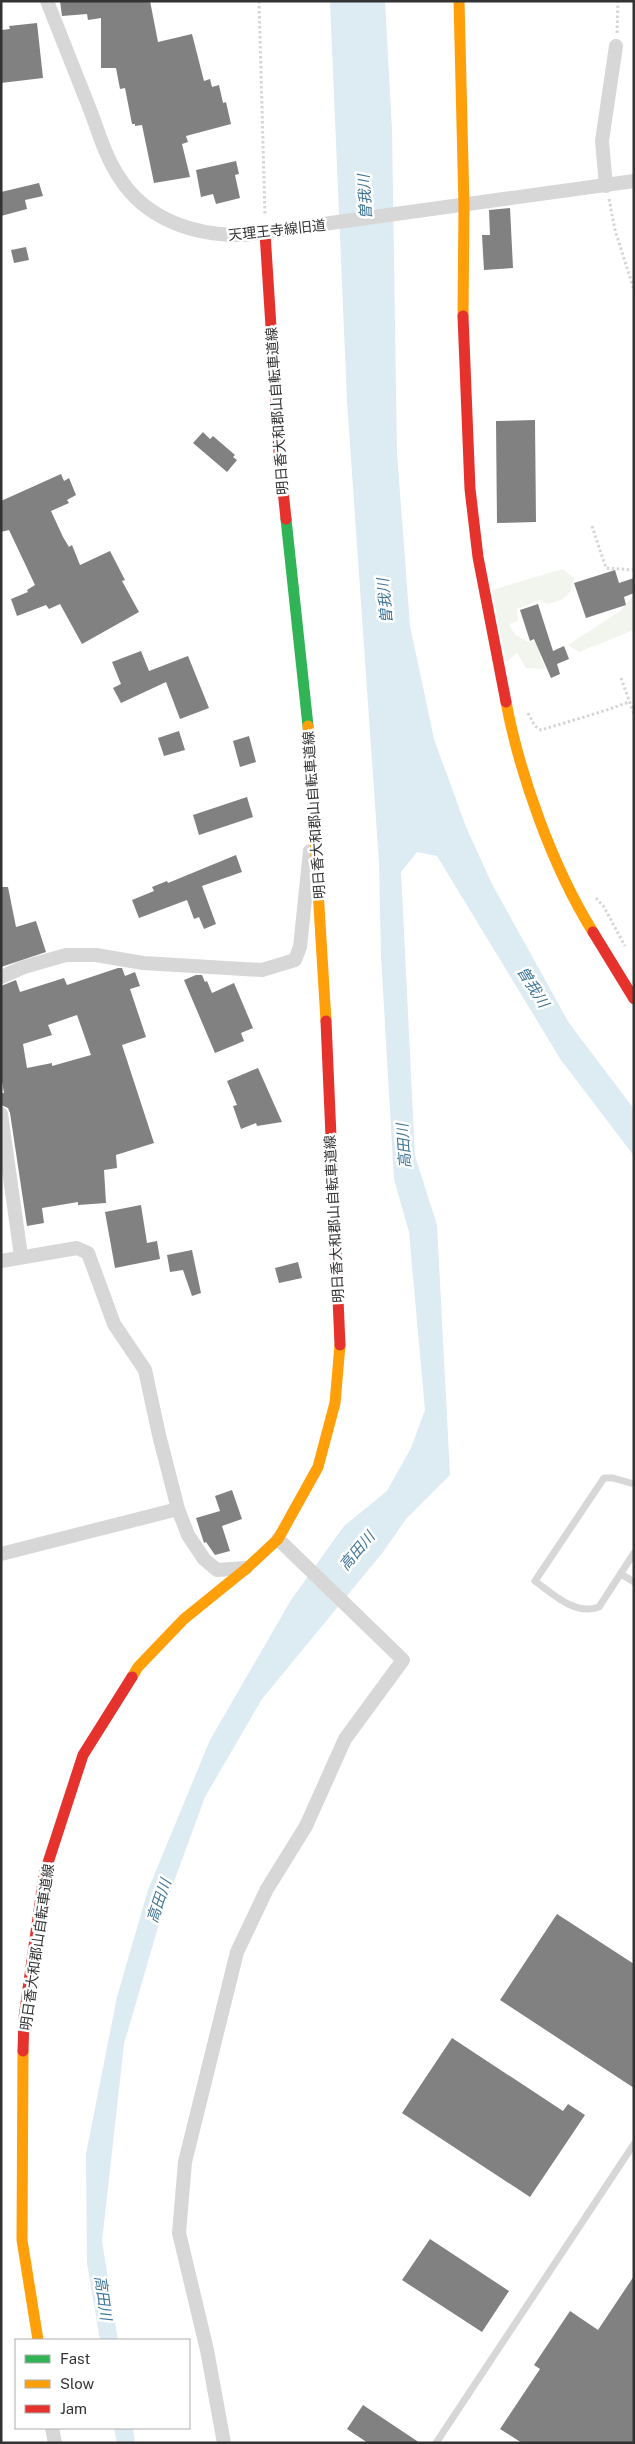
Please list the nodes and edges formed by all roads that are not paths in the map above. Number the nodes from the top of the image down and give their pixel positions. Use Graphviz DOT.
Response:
graph roads {
  1 [pos="47,1"];
  2 [pos="459,1"];
  3 [pos="616,46"];
  4 [pos="634,181"];
  5 [pos="606,186"];
  6 [pos="464,206"];
  7 [pos="265,233"];
  8 [pos="314,828"];
  9 [pos="1,976"];
  10 [pos="634,999"];
  11 [pos="1,1114"];
  12 [pos="20,1256"];
  13 [pos="1,1261"];
  14 [pos="634,1484"];
  15 [pos="178,1509"];
  16 [pos="281,1542"];
  17 [pos="634,1553"];
  18 [pos="1,1554"];
  19 [pos="247,1568"];
  20 [pos="621,1574"];
  21 [pos="634,1582"];
  22 [pos="634,2144"];
  23 [pos="38,2339"];
  24 [pos="52,2429"];
  25 [pos="55,2443"];
  26 [pos="224,2443"];
  27 [pos="436,2443"];
  1 -- 7 [label="street, 天理王寺線旧道"];
  2 -- 6 [label="street"];
  3 -- 5 [label="street"];
  4 -- 5 [label="street, 天理王寺線旧道"];
  5 -- 6 [label="street, 天理王寺線旧道"];
  6 -- 7 [label="street, 天理王寺線旧道"];
  6 -- 10 [label="street"];
  7 -- 8 [label="street, 明日香大和郡山自転車道線"];
  8 -- 9 [label="street"];
  8 -- 16 [label="street, 明日香大和郡山自転車道線"];
  11 -- 12 [label="street"];
  12 -- 13 [label="street"];
  12 -- 15 [label="street"];
  14 -- 20 [label="lane"];
  15 -- 18 [label="street"];
  15 -- 19 [label="street"];
  16 -- 19 [label="street, 明日香大和郡山自転車道線"];
  16 -- 26 [label="street"];
  17 -- 20 [label="lane"];
  19 -- 23 [label="street, 明日香大和郡山自転車道線"];
  20 -- 21 [label="lane"];
  22 -- 27 [label="lane"];
  24 -- 25 [label="street"];
}
